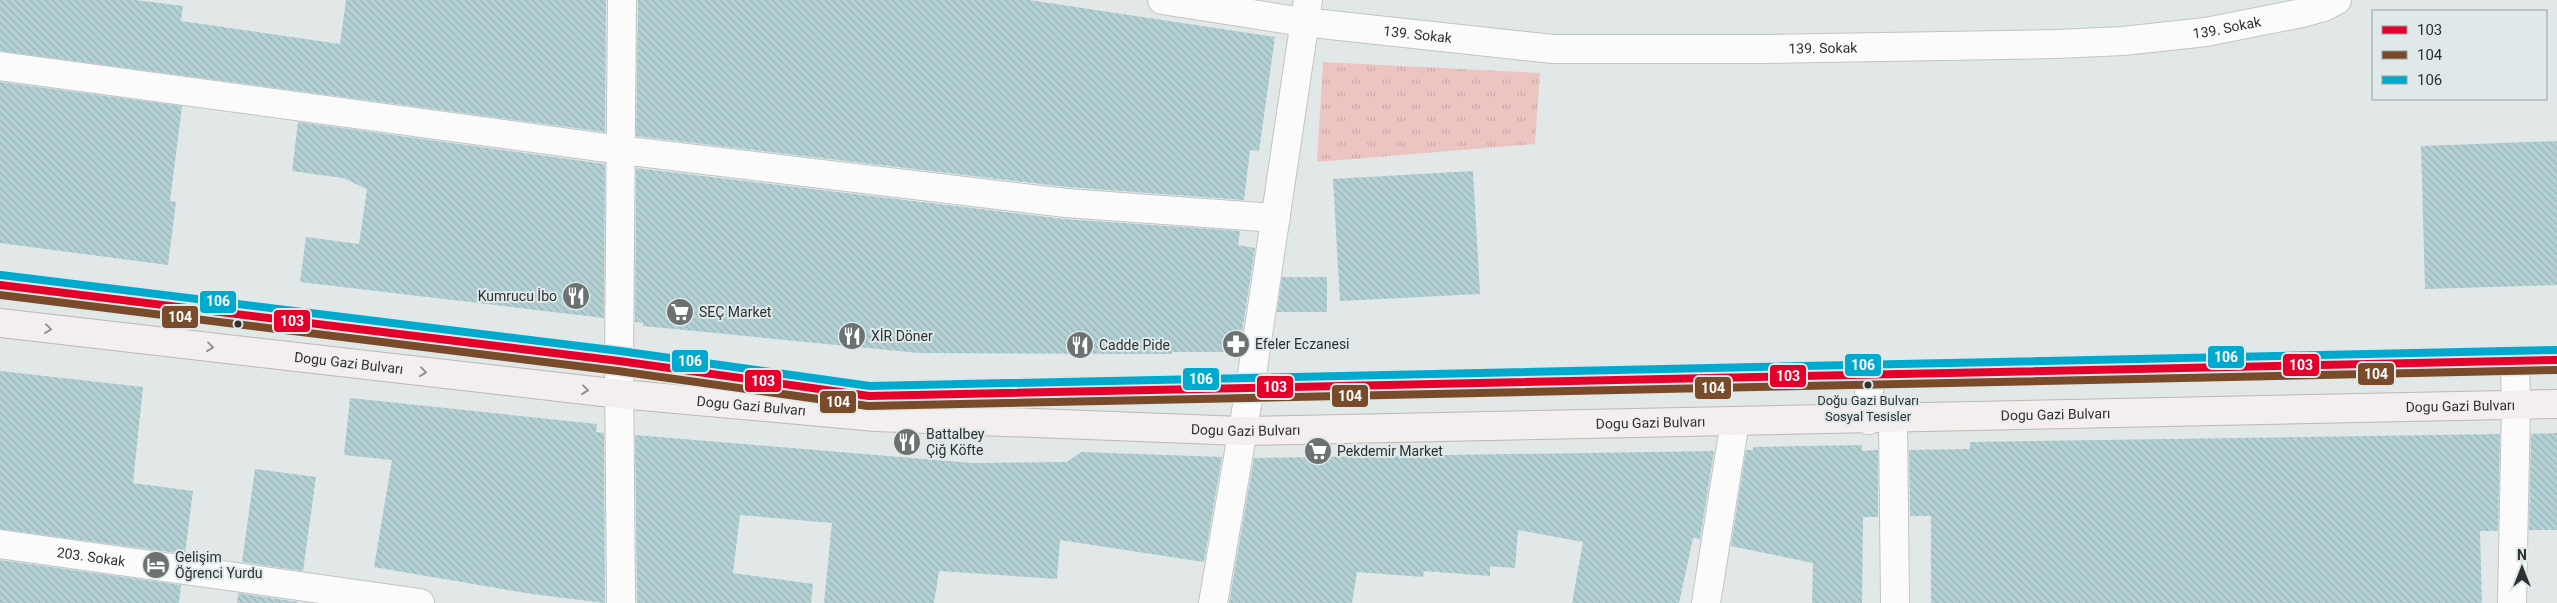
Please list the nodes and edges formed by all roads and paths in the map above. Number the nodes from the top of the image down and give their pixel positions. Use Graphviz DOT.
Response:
graph roads {
  1 [pos="622,0"];
  2 [pos="1162,0"];
  3 [pos="2337,0"];
  4 [pos="1305,11"];
  5 [pos="0,66"];
  6 [pos="621,150"];
  7 [pos="1276,218"];
  8 [pos="0,285"];
  9 [pos="0,323"];
  10 [pos="2557,360"];
  11 [pos="619,361"];
  12 [pos="2515,361"];
  13 [pos="1869,376"];
  14 [pos="1250,388"];
  15 [pos="620,394"];
  16 [pos="2557,404"];
  17 [pos="2516,406"];
  18 [pos="1735,420"];
  19 [pos="1881,420"];
  20 [pos="1242,431"];
  21 [pos="0,544"];
  22 [pos="420,603"];
  23 [pos="621,603"];
  24 [pos="1213,603"];
  25 [pos="1706,603"];
  26 [pos="1895,603"];
  27 [pos="2512,603"];
  1 -- 6 [label="street"];
  2 -- 4 [label="street, 139. Sokak"];
  3 -- 4 [label="street, 139. Sokak"];
  4 -- 7 [label="street"];
  5 -- 6 [label="street"];
  6 -- 7 [label="street"];
  6 -- 11 [label="street"];
  7 -- 14 [label="street"];
  8 -- 11 [label="main road"];
  9 -- 15 [label="main road, Dogu Gazi Bulvarı, one-way"];
  10 -- 12 [label="main road"];
  11 -- 14 [label="main road"];
  11 -- 15 [label="street"];
  12 -- 13 [label="main road"];
  12 -- 17 [label="street"];
  13 -- 14 [label="main road"];
  13 -- 19 [label="street"];
  14 -- 20 [label="street"];
  15 -- 20 [label="main road, Dogu Gazi Bulvarı"];
  15 -- 23 [label="street"];
  16 -- 17 [label="main road, Dogu Gazi Bulvarı"];
  17 -- 19 [label="main road, Dogu Gazi Bulvarı"];
  17 -- 27 [label="street"];
  18 -- 19 [label="main road, Dogu Gazi Bulvarı"];
  18 -- 20 [label="main road, Dogu Gazi Bulvarı"];
  18 -- 25 [label="street"];
  19 -- 26 [label="street"];
  20 -- 24 [label="street"];
  21 -- 22 [label="street, 203. Sokak"];
}
